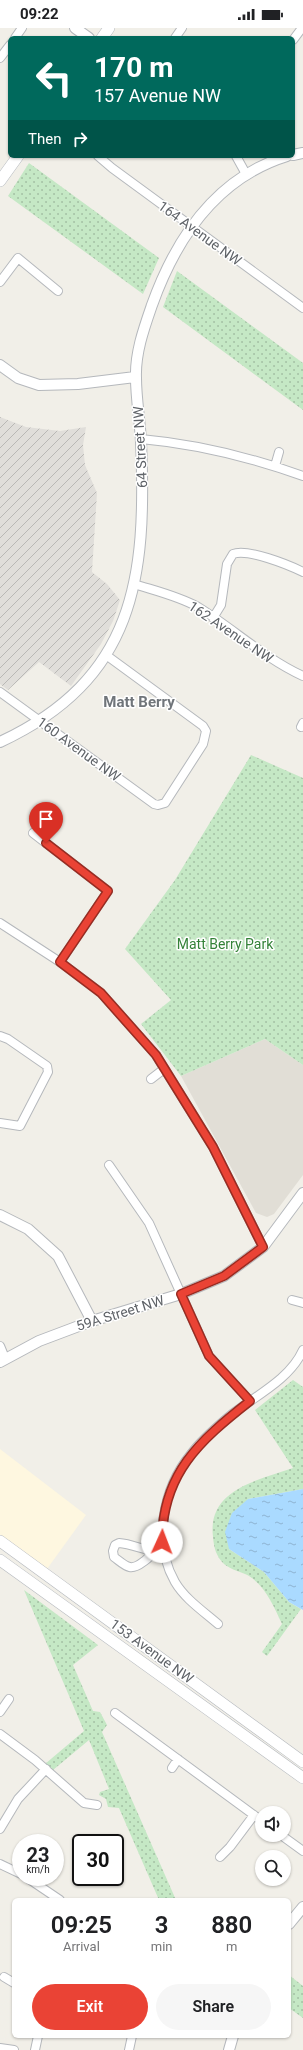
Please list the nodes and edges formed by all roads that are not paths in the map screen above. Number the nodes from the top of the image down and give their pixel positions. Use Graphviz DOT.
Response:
graph roads {
  1 [pos="75,28"];
  2 [pos="302,28"];
  3 [pos="86,36"];
  4 [pos="295,37"];
  5 [pos="8,48"];
  6 [pos="0,58"];
  7 [pos="17,158"];
  8 [pos="101,158"];
  9 [pos="237,158"];
  10 [pos="282,158"];
  11 [pos="246,174"];
  12 [pos="0,181"];
  13 [pos="192,227"];
  14 [pos="0,282"];
  15 [pos="58,291"];
  16 [pos="303,308"];
  17 [pos="0,365"];
  18 [pos="136,377"];
  19 [pos="141,439"];
  20 [pos="279,452"];
  21 [pos="275,466"];
  22 [pos="303,476"];
  23 [pos="303,572"];
  24 [pos="134,584"];
  25 [pos="214,618"];
  26 [pos="106,655"];
  27 [pos="303,676"];
  28 [pos="0,692"];
  29 [pos="40,721"];
  30 [pos="0,742"];
  31 [pos="33,833"];
  32 [pos="0,922"];
  33 [pos="60,962"];
  34 [pos="0,1036"];
  35 [pos="164,1069"];
  36 [pos="151,1079"];
  37 [pos="0,1123"];
  38 [pos="109,1166"];
  39 [pos="303,1193"];
  40 [pos="0,1215"];
  41 [pos="263,1247"];
  42 [pos="181,1294"];
  43 [pos="292,1300"];
  44 [pos="303,1303"];
  45 [pos="92,1321"];
  46 [pos="0,1346"];
  47 [pos="303,1350"];
  48 [pos="3,1360"];
  49 [pos="250,1401"];
  50 [pos="0,1541"];
  51 [pos="163,1551"];
  52 [pos="151,1552"];
  53 [pos="0,1560"];
  54 [pos="218,1624"];
  55 [pos="9,1699"];
  56 [pos="0,1712"];
  57 [pos="115,1713"];
  58 [pos="0,1734"];
  59 [pos="178,1759"];
  60 [pos="303,1762"];
  61 [pos="172,1768"];
  62 [pos="46,1769"];
  63 [pos="303,1778"];
  64 [pos="97,1805"];
  65 [pos="254,1815"];
  66 [pos="0,1829"];
  67 [pos="291,1842"];
  68 [pos="303,1851"];
  69 [pos="220,1857"];
  70 [pos="0,1864"];
  71 [pos="12,1870"];
  72 [pos="39,1886"];
  73 [pos="57,1898"];
  74 [pos="303,1907"];
  75 [pos="291,1922"];
  76 [pos="4,1977"];
  77 [pos="12,1982"];
  78 [pos="38,2038"];
  79 [pos="131,2038"];
  80 [pos="232,2038"];
  81 [pos="0,2048"];
  82 [pos="14,2050"];
  83 [pos="35,2050"];
  84 [pos="128,2050"];
  85 [pos="229,2050"];
  1 -- 3 [label="street"];
  2 -- 4 [label="street"];
  5 -- 6 [label="street"];
  7 -- 12 [label="main road"];
  8 -- 13 [label="street, 164 Avenue NW"];
  9 -- 11 [label="street"];
  10 -- 11 [label="street, 64 Street NW"];
  11 -- 13 [label="street, 64 Street NW"];
  13 -- 16 [label="street, 164 Avenue NW"];
  13 -- 18 [label="street, 64 Street NW"];
  14 -- 15 [label="street"];
  17 -- 18 [label="street"];
  18 -- 19 [label="street, 64 Street NW"];
  19 -- 21 [label="street"];
  19 -- 24 [label="street, 64 Street NW"];
  20 -- 21 [label="street"];
  21 -- 22 [label="street"];
  23 -- 25 [label="street"];
  24 -- 25 [label="street, 162 Avenue NW"];
  24 -- 26 [label="street, 64 Street NW"];
  25 -- 27 [label="street, 162 Avenue NW"];
  26 -- 29 [label="street, 64 Street NW"];
  26 -- 29 [label="street, 160 Avenue NW"];
  28 -- 29 [label="street, 160 Avenue NW"];
  29 -- 30 [label="street, 64 Street NW"];
  31 -- 33 [label="street"];
  32 -- 33 [label="street"];
  33 -- 35 [label="street"];
  34 -- 37 [label="street"];
  35 -- 36 [label="street"];
  35 -- 41 [label="street"];
  38 -- 42 [label="street"];
  39 -- 41 [label="street, 59A Street NW"];
  40 -- 45 [label="street"];
  41 -- 42 [label="street, 59A Street NW"];
  42 -- 45 [label="street, 59A Street NW"];
  42 -- 49 [label="street"];
  43 -- 44 [label="street"];
  45 -- 48 [label="street, 59A Street NW"];
  46 -- 48 [label="street"];
  47 -- 49 [label="street"];
  49 -- 51 [label="street"];
  50 -- 60 [label="main road, 153 Avenue NW"];
  51 -- 52 [label="street"];
  51 -- 54 [label="street"];
  53 -- 63 [label="main road, 153 Avenue NW"];
  55 -- 56 [label="street"];
  57 -- 59 [label="street"];
  58 -- 62 [label="street"];
  59 -- 61 [label="street"];
  59 -- 65 [label="street"];
  62 -- 64 [label="street"];
  62 -- 66 [label="street"];
  65 -- 69 [label="street"];
  67 -- 68 [label="street"];
  70 -- 71 [label="street"];
  72 -- 73 [label="street"];
  74 -- 75 [label="street"];
  76 -- 77 [label="street"];
  78 -- 83 [label="street"];
  79 -- 84 [label="street"];
  80 -- 85 [label="street"];
  81 -- 82 [label="street"];
}
